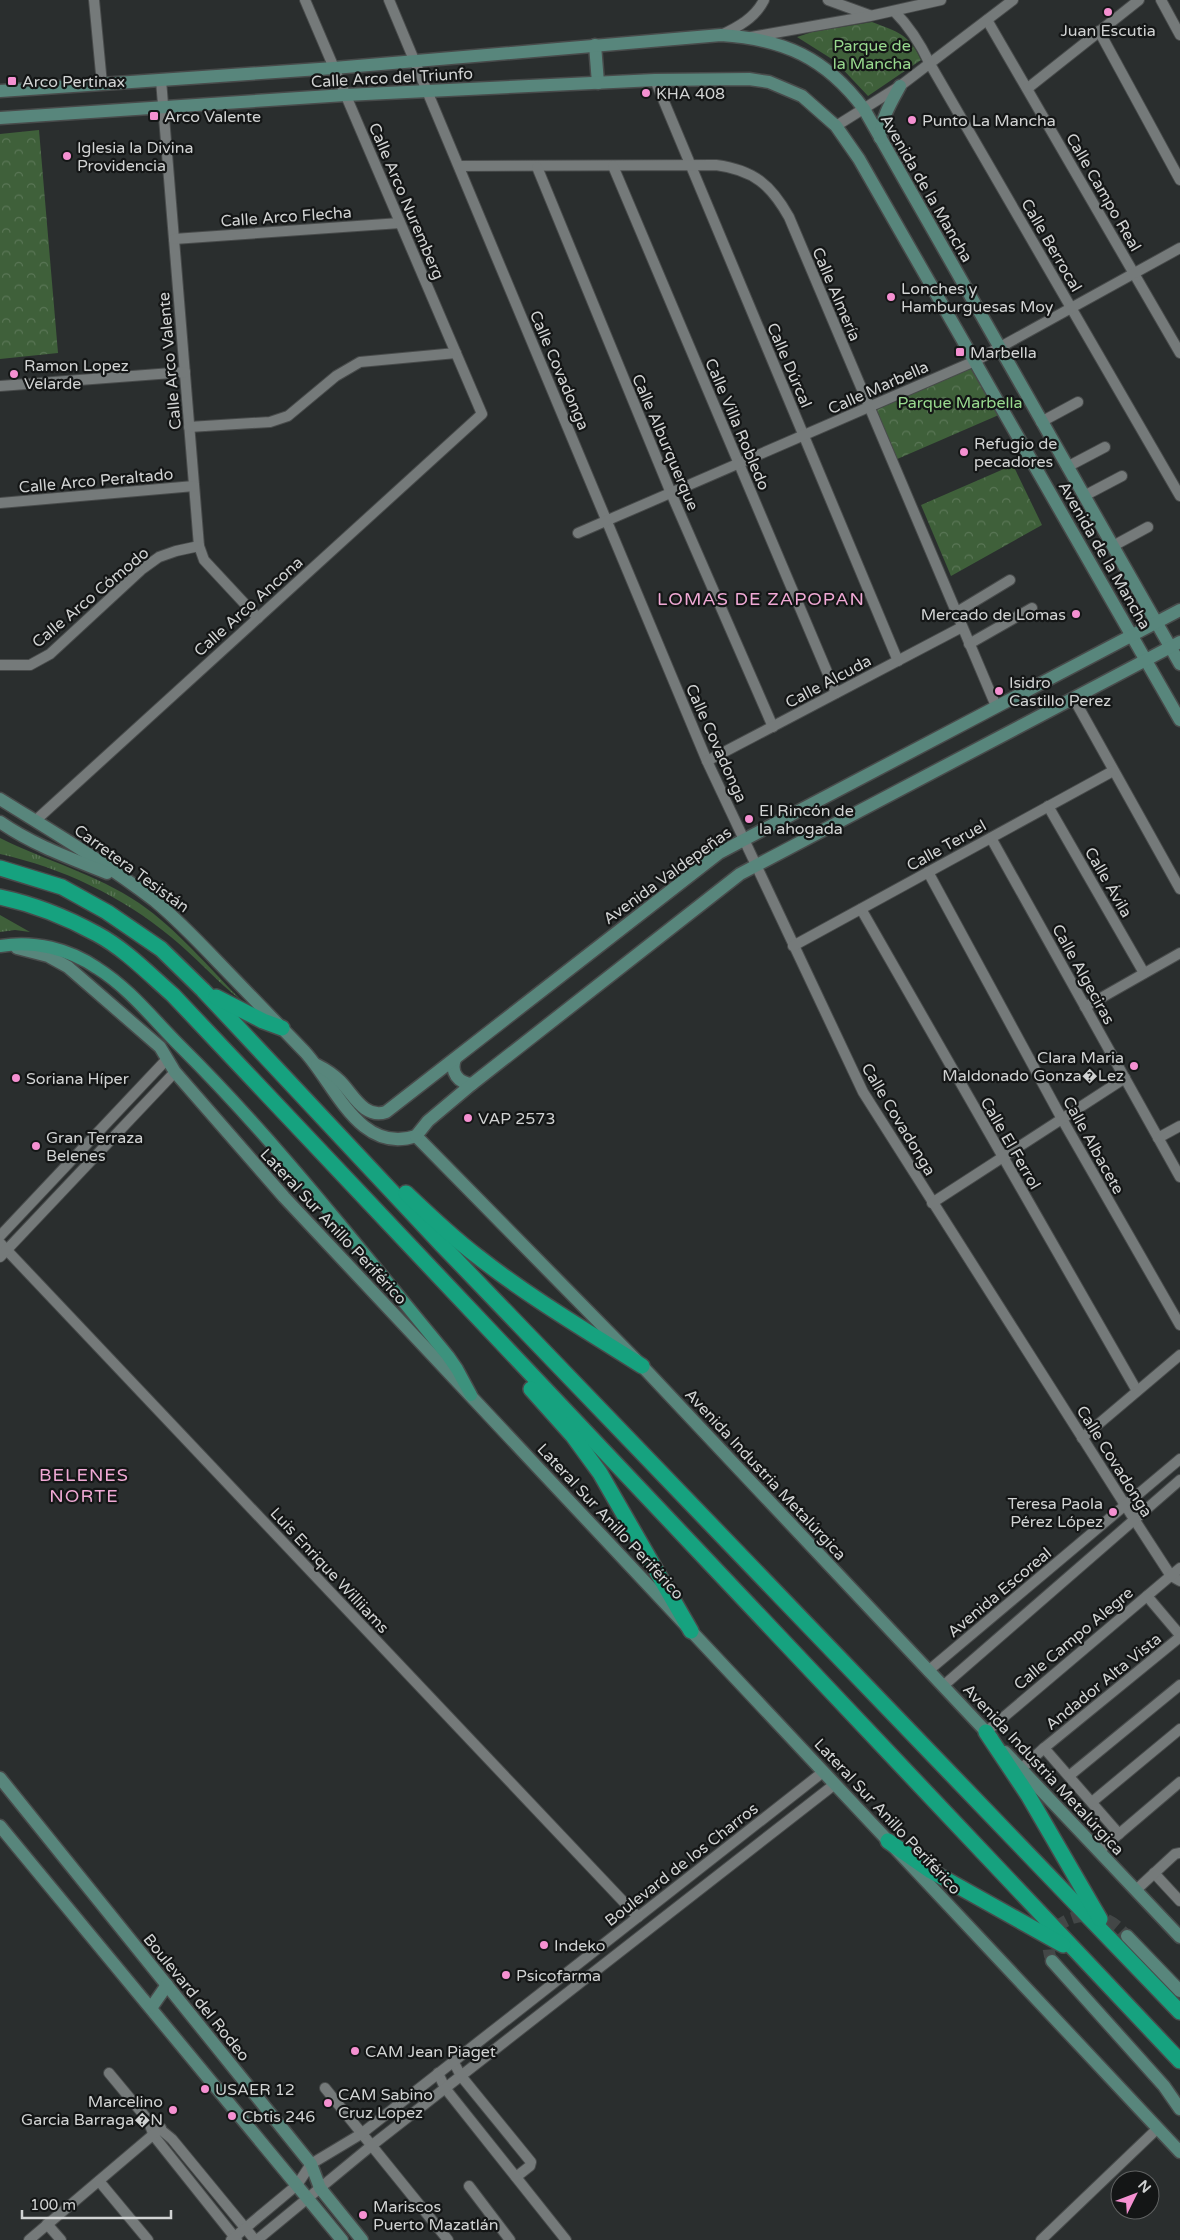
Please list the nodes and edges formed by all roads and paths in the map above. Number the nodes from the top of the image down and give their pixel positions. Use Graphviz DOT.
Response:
graph roads {
  1 [pos="94,0"];
  2 [pos="305,0"];
  3 [pos="389,0"];
  4 [pos="764,0"];
  5 [pos="828,0"];
  6 [pos="942,0"];
  7 [pos="1013,0"];
  8 [pos="1139,0"];
  9 [pos="1161,0"];
  10 [pos="894,11"];
  11 [pos="870,16"];
  12 [pos="987,20"];
  13 [pos="1099,31"];
  14 [pos="721,35"];
  15 [pos="1180,35"];
  16 [pos="750,37"];
  17 [pos="595,45"];
  18 [pos="414,61"];
  19 [pos="930,64"];
  20 [pos="334,68"];
  21 [pos="161,80"];
  22 [pos="655,80"];
  23 [pos="598,83"];
  24 [pos="102,84"];
  25 [pos="900,86"];
  26 [pos="786,88"];
  27 [pos="1028,88"];
  28 [pos="0,91"];
  29 [pos="427,91"];
  30 [pos="346,95"];
  31 [pos="163,107"];
  32 [pos="864,109"];
  33 [pos="0,118"];
  34 [pos="836,126"];
  35 [pos="880,138"];
  36 [pos="690,165"];
  37 [pos="459,166"];
  38 [pos="613,166"];
  39 [pos="536,167"];
  40 [pos="1180,180"];
  41 [pos="400,223"];
  42 [pos="174,240"];
  43 [pos="1180,248"];
  44 [pos="1134,274"];
  45 [pos="1071,308"];
  46 [pos="1000,348"];
  47 [pos="456,353"];
  48 [pos="1180,353"];
  49 [pos="975,361"];
  50 [pos="185,372"];
  51 [pos="0,386"];
  52 [pos="1078,402"];
  53 [pos="869,408"];
  54 [pos="482,414"];
  55 [pos="1042,422"];
  56 [pos="189,427"];
  57 [pos="803,436"];
  58 [pos="1105,447"];
  59 [pos="739,464"];
  60 [pos="1068,467"];
  61 [pos="1122,476"];
  62 [pos="194,486"];
  63 [pos="671,493"];
  64 [pos="1084,496"];
  65 [pos="1180,496"];
  66 [pos="0,503"];
  67 [pos="607,521"];
  68 [pos="1148,527"];
  69 [pos="578,533"];
  70 [pos="198,546"];
  71 [pos="1113,546"];
  72 [pos="1010,580"];
  73 [pos="1032,608"];
  74 [pos="1180,610"];
  75 [pos="957,612"];
  76 [pos="258,618"];
  77 [pos="1156,623"];
  78 [pos="962,627"];
  79 [pos="1132,636"];
  80 [pos="969,644"];
  81 [pos="1175,645"];
  82 [pos="898,661"];
  83 [pos="1146,661"];
  84 [pos="1180,664"];
  85 [pos="0,665"];
  86 [pos="836,693"];
  87 [pos="1074,699"];
  88 [pos="996,706"];
  89 [pos="1180,720"];
  90 [pos="773,726"];
  91 [pos="707,761"];
  92 [pos="1113,771"];
  93 [pos="0,799"];
  94 [pos="1048,806"];
  95 [pos="35,821"];
  96 [pos="0,822"];
  97 [pos="991,838"];
  98 [pos="743,839"];
  99 [pos="756,865"];
  100 [pos="0,868"];
  101 [pos="928,872"];
  102 [pos="126,880"];
  103 [pos="1180,889"];
  104 [pos="0,897"];
  105 [pos="861,909"];
  106 [pos="793,946"];
  107 [pos="0,947"];
  108 [pos="1180,953"];
  109 [pos="1144,973"];
  110 [pos="203,990"];
  111 [pos="1085,1007"];
  112 [pos="282,1028"];
  113 [pos="167,1059"];
  114 [pos="455,1059"];
  115 [pos="316,1065"];
  116 [pos="175,1072"];
  117 [pos="1125,1078"];
  118 [pos="472,1084"];
  119 [pos="1062,1119"];
  120 [pos="1180,1126"];
  121 [pos="416,1136"];
  122 [pos="1158,1138"];
  123 [pos="88,1142"];
  124 [pos="99,1153"];
  125 [pos="355,1153"];
  126 [pos="1002,1158"];
  127 [pos="1180,1177"];
  128 [pos="932,1203"];
  129 [pos="391,1227"];
  130 [pos="0,1236"];
  131 [pos="2,1250"];
  132 [pos="1180,1325"];
  133 [pos="1180,1355"];
  134 [pos="642,1366"];
  135 [pos="1138,1391"];
  136 [pos="471,1395"];
  137 [pos="1082,1438"];
  138 [pos="1180,1459"];
  139 [pos="1180,1480"];
  140 [pos="1125,1506"];
  141 [pos="1134,1519"];
  142 [pos="1180,1568"];
  143 [pos="1170,1576"];
  144 [pos="1180,1582"];
  145 [pos="1147,1596"];
  146 [pos="691,1631"];
  147 [pos="1180,1636"];
  148 [pos="928,1671"];
  149 [pos="1180,1685"];
  150 [pos="943,1686"];
  151 [pos="1180,1729"];
  152 [pos="986,1732"];
  153 [pos="1044,1748"];
  154 [pos="1021,1769"];
  155 [pos="823,1772"];
  156 [pos="1069,1776"];
  157 [pos="0,1778"];
  158 [pos="1180,1782"];
  159 [pos="835,1784"];
  160 [pos="1092,1802"];
  161 [pos="0,1826"];
  162 [pos="1119,1834"];
  163 [pos="888,1841"];
  164 [pos="1099,1851"];
  165 [pos="1180,1853"];
  166 [pos="1154,1873"];
  167 [pos="1136,1890"];
  168 [pos="1180,1901"];
  169 [pos="638,1917"];
  170 [pos="1127,1936"];
  171 [pos="1180,1937"];
  172 [pos="1112,1940"];
  173 [pos="1081,1956"];
  174 [pos="1052,1961"];
  175 [pos="167,1985"];
  176 [pos="1180,1991"];
  177 [pos="151,2008"];
  178 [pos="1180,2012"];
  179 [pos="453,2061"];
  180 [pos="1180,2061"];
  181 [pos="109,2073"];
  182 [pos="438,2073"];
  183 [pos="461,2076"];
  184 [pos="325,2088"];
  185 [pos="445,2088"];
  186 [pos="1180,2109"];
  187 [pos="1158,2128"];
  188 [pos="157,2132"];
  189 [pos="361,2134"];
  190 [pos="371,2146"];
  191 [pos="1180,2152"];
  192 [pos="311,2164"];
  193 [pos="516,2177"];
  194 [pos="99,2181"];
  195 [pos="297,2186"];
  196 [pos="469,2186"];
  197 [pos="320,2188"];
  198 [pos="308,2198"];
  199 [pos="47,2224"];
  200 [pos="245,2228"];
  201 [pos="234,2239"];
  202 [pos="29,2240"];
  203 [pos="60,2240"];
  204 [pos="148,2240"];
  205 [pos="256,2240"];
  206 [pos="342,2240"];
  207 [pos="362,2240"];
  208 [pos="448,2240"];
  209 [pos="510,2240"];
  210 [pos="566,2240"];
  211 [pos="1040,2240"];
  1 -- 24 [label="street"];
  2 -- 20 [label="street, Calle Arco Nuremberg"];
  3 -- 18 [label="street, Calle Covadonga"];
  4 -- 14 [label="street"];
  5 -- 11 [label="street"];
  6 -- 10 [label="street"];
  7 -- 12 [label="street"];
  8 -- 13 [label="street"];
  9 -- 15 [label="street"];
  10 -- 11 [label="street"];
  10 -- 19 [label="street, Calle Berrocal"];
  11 -- 16 [label="street"];
  12 -- 19 [label="street"];
  12 -- 27 [label="street, Calle Campo Real"];
  13 -- 27 [label="street"];
  13 -- 40 [label="street"];
  14 -- 16 [label="street, Calle Arco del Triunfo"];
  14 -- 17 [label="street, Calle Arco del Triunfo"];
  16 -- 32 [label="street, Avenida de la Mancha"];
  17 -- 18 [label="street, Calle Arco del Triunfo"];
  17 -- 23 [label="street"];
  18 -- 20 [label="street, Calle Arco del Triunfo"];
  18 -- 29 [label="street, Calle Covadonga"];
  19 -- 25 [label="street"];
  19 -- 45 [label="street, Calle Berrocal"];
  20 -- 21 [label="street, Calle Arco del Triunfo"];
  20 -- 30 [label="street, Calle Arco Nuremberg"];
  21 -- 24 [label="street, Calle Arco del Triunfo"];
  21 -- 31 [label="street, Calle Arco Valente"];
  22 -- 23 [label="street, Calle Arco del Triunfo"];
  22 -- 26 [label="street, Calle Arco del Triunfo"];
  22 -- 36 [label="street, Calle Dúrcal"];
  23 -- 29 [label="street, Calle Arco del Triunfo"];
  24 -- 28 [label="street, Calle Arco del Triunfo"];
  25 -- 32 [label="street"];
  25 -- 35 [label="street"];
  26 -- 34 [label="street, Avenida de la Mancha"];
  27 -- 44 [label="street, Calle Campo Real"];
  29 -- 30 [label="street, Calle Arco del Triunfo"];
  29 -- 37 [label="street, Calle Covadonga"];
  30 -- 31 [label="street, Calle Arco del Triunfo"];
  30 -- 41 [label="street, Calle Arco Nuremberg"];
  31 -- 33 [label="street, Calle Arco del Triunfo"];
  31 -- 42 [label="street, Calle Arco Valente"];
  32 -- 34 [label="street"];
  32 -- 35 [label="street, Avenida de la Mancha"];
  34 -- 49 [label="street, Avenida de la Mancha"];
  35 -- 46 [label="street, Avenida de la Mancha"];
  36 -- 38 [label="street, Calle Almería"];
  36 -- 53 [label="street, Calle Almería"];
  36 -- 57 [label="street, Calle Dúrcal"];
  37 -- 39 [label="street, Calle Almería"];
  37 -- 67 [label="street, Calle Covadonga"];
  38 -- 39 [label="street, Calle Almería"];
  38 -- 59 [label="street, Calle Villa Robledo"];
  39 -- 63 [label="street, Calle Alburquerque"];
  41 -- 42 [label="street, Calle Arco Flecha"];
  41 -- 47 [label="street, Calle Arco Nuremberg"];
  42 -- 50 [label="street, Calle Arco Valente"];
  43 -- 44 [label="street, Calle Marbella"];
  44 -- 45 [label="street, Calle Marbella"];
  44 -- 48 [label="street, Calle Campo Real"];
  45 -- 46 [label="street, Calle Marbella"];
  45 -- 65 [label="street, Calle Berrocal"];
  46 -- 49 [label="street, Calle Marbella"];
  46 -- 55 [label="street, Avenida de la Mancha"];
  47 -- 54 [label="street, Calle Arco Nuremberg"];
  47 -- 56 [label="street"];
  49 -- 53 [label="street, Calle Marbella"];
  49 -- 79 [label="street, Avenida de la Mancha"];
  50 -- 51 [label="street"];
  50 -- 56 [label="street, Calle Arco Valente"];
  52 -- 55 [label="street"];
  53 -- 57 [label="street, Calle Marbella"];
  53 -- 75 [label="street, Calle Almería"];
  54 -- 76 [label="street, Calle Arco Ancona"];
  55 -- 60 [label="street, Avenida de la Mancha"];
  56 -- 62 [label="street, Calle Arco Valente"];
  57 -- 59 [label="street, Calle Marbella"];
  57 -- 82 [label="street, Calle Dúrcal"];
  58 -- 60 [label="street"];
  59 -- 63 [label="street, Calle Marbella"];
  59 -- 86 [label="street, Calle Villa Robledo"];
  60 -- 64 [label="street, Avenida de la Mancha"];
  61 -- 64 [label="street"];
  62 -- 66 [label="street, Calle Arco Peraltado"];
  62 -- 70 [label="street, Calle Arco Valente"];
  63 -- 67 [label="street, Calle Marbella"];
  63 -- 90 [label="street, Calle Alburquerque"];
  64 -- 71 [label="street, Avenida de la Mancha"];
  67 -- 69 [label="street, Calle Marbella"];
  67 -- 91 [label="street, Calle Covadonga"];
  68 -- 71 [label="street"];
  70 -- 76 [label="street, Calle Arco Valente"];
  70 -- 85 [label="street, Calle Arco Cómodo"];
  71 -- 77 [label="street, Avenida de la Mancha"];
  72 -- 75 [label="street"];
  73 -- 80 [label="street"];
  74 -- 77 [label="street, Avenida Valdepeñas"];
  75 -- 78 [label="street, Calle Almería"];
  76 -- 95 [label="street, Calle Arco Ancona"];
  77 -- 79 [label="street, Avenida Valdepeñas"];
  77 -- 81 [label="street, Avenida de la Mancha"];
  78 -- 80 [label="street, Calle Almería"];
  78 -- 82 [label="street, Calle Alcuda"];
  79 -- 83 [label="street, Avenida de la Mancha"];
  79 -- 88 [label="street, Avenida Valdepeñas"];
  80 -- 88 [label="street, Calle Almería"];
  81 -- 83 [label="street"];
  81 -- 84 [label="street, Avenida de la Mancha"];
  82 -- 86 [label="street, Calle Alcuda"];
  83 -- 87 [label="street"];
  83 -- 89 [label="street, Avenida de la Mancha"];
  86 -- 90 [label="street, Calle Alcuda"];
  87 -- 92 [label="street"];
  87 -- 99 [label="street"];
  88 -- 98 [label="street, Avenida Valdepeñas"];
  90 -- 91 [label="street, Calle Alcuda"];
  91 -- 98 [label="street, Calle Covadonga"];
  92 -- 94 [label="street, Calle Teruel"];
  92 -- 103 [label="street"];
  93 -- 95 [label="street, Carretera Tesistán"];
  94 -- 97 [label="street, Calle Teruel"];
  94 -- 109 [label="street, Calle Ávila"];
  95 -- 102 [label="street, Carretera Tesistán"];
  96 -- 102 [label="street"];
  97 -- 101 [label="street, Calle Teruel"];
  97 -- 111 [label="street, Calle Algeciras"];
  98 -- 99 [label="street, Calle Covadonga"];
  98 -- 114 [label="street, Avenida Valdepeñas"];
  99 -- 106 [label="street, Calle Covadonga"];
  99 -- 118 [label="street"];
  100 -- 110 [label="highway"];
  101 -- 105 [label="street, Calle Teruel"];
  101 -- 119 [label="street, Calle Albacete"];
  102 -- 112 [label="street, Carretera Tesistán"];
  104 -- 129 [label="highway"];
  105 -- 106 [label="street, Calle Teruel"];
  105 -- 126 [label="street, Calle El Ferrol"];
  106 -- 128 [label="street, Calle Covadonga"];
  107 -- 113 [label="street, Lateral Sur Anillo Periférico"];
  107 -- 136 [label="main road"];
  108 -- 109 [label="street"];
  109 -- 111 [label="street"];
  110 -- 112 [label="highway"];
  110 -- 125 [label="highway"];
  111 -- 117 [label="street, Calle Algeciras"];
  112 -- 115 [label="street, Carretera Tesistán"];
  113 -- 116 [label="street, Lateral Sur Anillo Periférico"];
  113 -- 123 [label="street"];
  114 -- 115 [label="street, Avenida Valdepeñas"];
  114 -- 118 [label="street"];
  115 -- 121 [label="street"];
  116 -- 124 [label="street"];
  116 -- 136 [label="street, Lateral Sur Anillo Periférico"];
  117 -- 119 [label="street"];
  117 -- 122 [label="street, Calle Algeciras"];
  118 -- 121 [label="street"];
  119 -- 126 [label="street"];
  119 -- 132 [label="street, Calle Albacete"];
  120 -- 122 [label="street"];
  121 -- 134 [label="street, Avenida Industria Metalúrgica"];
  122 -- 127 [label="street, Calle Algeciras"];
  123 -- 124 [label="street"];
  123 -- 130 [label="street"];
  124 -- 131 [label="street"];
  125 -- 134 [label="highway"];
  125 -- 172 [label="highway"];
  126 -- 128 [label="street"];
  126 -- 135 [label="street, Calle El Ferrol"];
  128 -- 137 [label="street, Calle Covadonga"];
  129 -- 146 [label="highway"];
  129 -- 173 [label="highway"];
  131 -- 169 [label="street, Luis Enrique Williiams"];
  133 -- 135 [label="street"];
  134 -- 148 [label="street, Avenida Industria Metalúrgica"];
  135 -- 137 [label="street"];
  136 -- 146 [label="street, Lateral Sur Anillo Periférico"];
  137 -- 140 [label="street, Calle Covadonga"];
  138 -- 140 [label="street, Avenida Escoreal"];
  139 -- 141 [label="street, Avenida Escoreal"];
  140 -- 141 [label="street, Calle Covadonga"];
  140 -- 148 [label="street, Avenida Escoreal"];
  141 -- 143 [label="street, Calle Covadonga"];
  141 -- 150 [label="street, Avenida Escoreal"];
  142 -- 143 [label="street, Calle Campo Alegre"];
  143 -- 144 [label="street, Calle Covadonga"];
  143 -- 145 [label="street, Calle Campo Alegre"];
  145 -- 147 [label="street"];
  145 -- 152 [label="street, Calle Campo Alegre"];
  146 -- 155 [label="street, Lateral Sur Anillo Periférico"];
  147 -- 153 [label="street, Andador Alta Vista"];
  148 -- 150 [label="street, Avenida Industria Metalúrgica"];
  149 -- 156 [label="street"];
  150 -- 152 [label="street, Avenida Industria Metalúrgica"];
  151 -- 160 [label="street"];
  152 -- 154 [label="street, Avenida Industria Metalúrgica"];
  152 -- 172 [label="highway"];
  153 -- 154 [label="street, Andador Alta Vista"];
  153 -- 156 [label="street"];
  154 -- 164 [label="street, Avenida Industria Metalúrgica"];
  155 -- 159 [label="street, Lateral Sur Anillo Periférico"];
  155 -- 169 [label="street, Boulevard de los Charros"];
  156 -- 160 [label="street"];
  157 -- 175 [label="street, Boulevard del Rodeo"];
  158 -- 162 [label="street"];
  159 -- 163 [label="street, Lateral Sur Anillo Periférico"];
  159 -- 183 [label="street, Boulevard de los Charros"];
  160 -- 162 [label="street"];
  161 -- 177 [label="street"];
  162 -- 164 [label="street"];
  163 -- 173 [label="highway"];
  163 -- 187 [label="street, Lateral Sur Anillo Periférico"];
  164 -- 167 [label="street, Avenida Industria Metalúrgica"];
  165 -- 166 [label="street"];
  166 -- 167 [label="street"];
  166 -- 168 [label="street"];
  167 -- 171 [label="street, Avenida Industria Metalúrgica"];
  169 -- 179 [label="street, Boulevard de los Charros"];
  170 -- 176 [label="street"];
  172 -- 178 [label="highway"];
  173 -- 180 [label="highway"];
  174 -- 186 [label="street"];
  175 -- 177 [label="street"];
  175 -- 192 [label="street, Boulevard del Rodeo"];
  177 -- 195 [label="street"];
  179 -- 182 [label="street, Boulevard de los Charros"];
  179 -- 183 [label="street"];
  181 -- 188 [label="street"];
  182 -- 185 [label="street"];
  182 -- 189 [label="street, Boulevard de los Charros"];
  183 -- 185 [label="street, Boulevard de los Charros"];
  183 -- 193 [label="street"];
  184 -- 189 [label="street"];
  185 -- 190 [label="street, Boulevard de los Charros"];
  185 -- 193 [label="street"];
  187 -- 191 [label="street, Lateral Sur Anillo Periférico"];
  187 -- 211 [label="street"];
  188 -- 194 [label="street"];
  188 -- 200 [label="street"];
  188 -- 201 [label="street"];
  189 -- 190 [label="street"];
  189 -- 192 [label="street, Boulevard de los Charros"];
  190 -- 197 [label="street, Boulevard de los Charros"];
  190 -- 208 [label="street"];
  192 -- 195 [label="street, Boulevard de los Charros"];
  192 -- 197 [label="street, Boulevard del Rodeo"];
  193 -- 210 [label="street"];
  194 -- 199 [label="street"];
  194 -- 204 [label="street"];
  195 -- 198 [label="street"];
  195 -- 200 [label="street, Boulevard de los Charros"];
  196 -- 209 [label="street"];
  197 -- 198 [label="street, Boulevard de los Charros"];
  197 -- 207 [label="street, Boulevard del Rodeo"];
  198 -- 205 [label="street, Boulevard de los Charros"];
  198 -- 206 [label="street"];
  199 -- 202 [label="street"];
  199 -- 203 [label="street"];
  200 -- 201 [label="street, Boulevard de los Charros"];
  200 -- 205 [label="street"];
}
